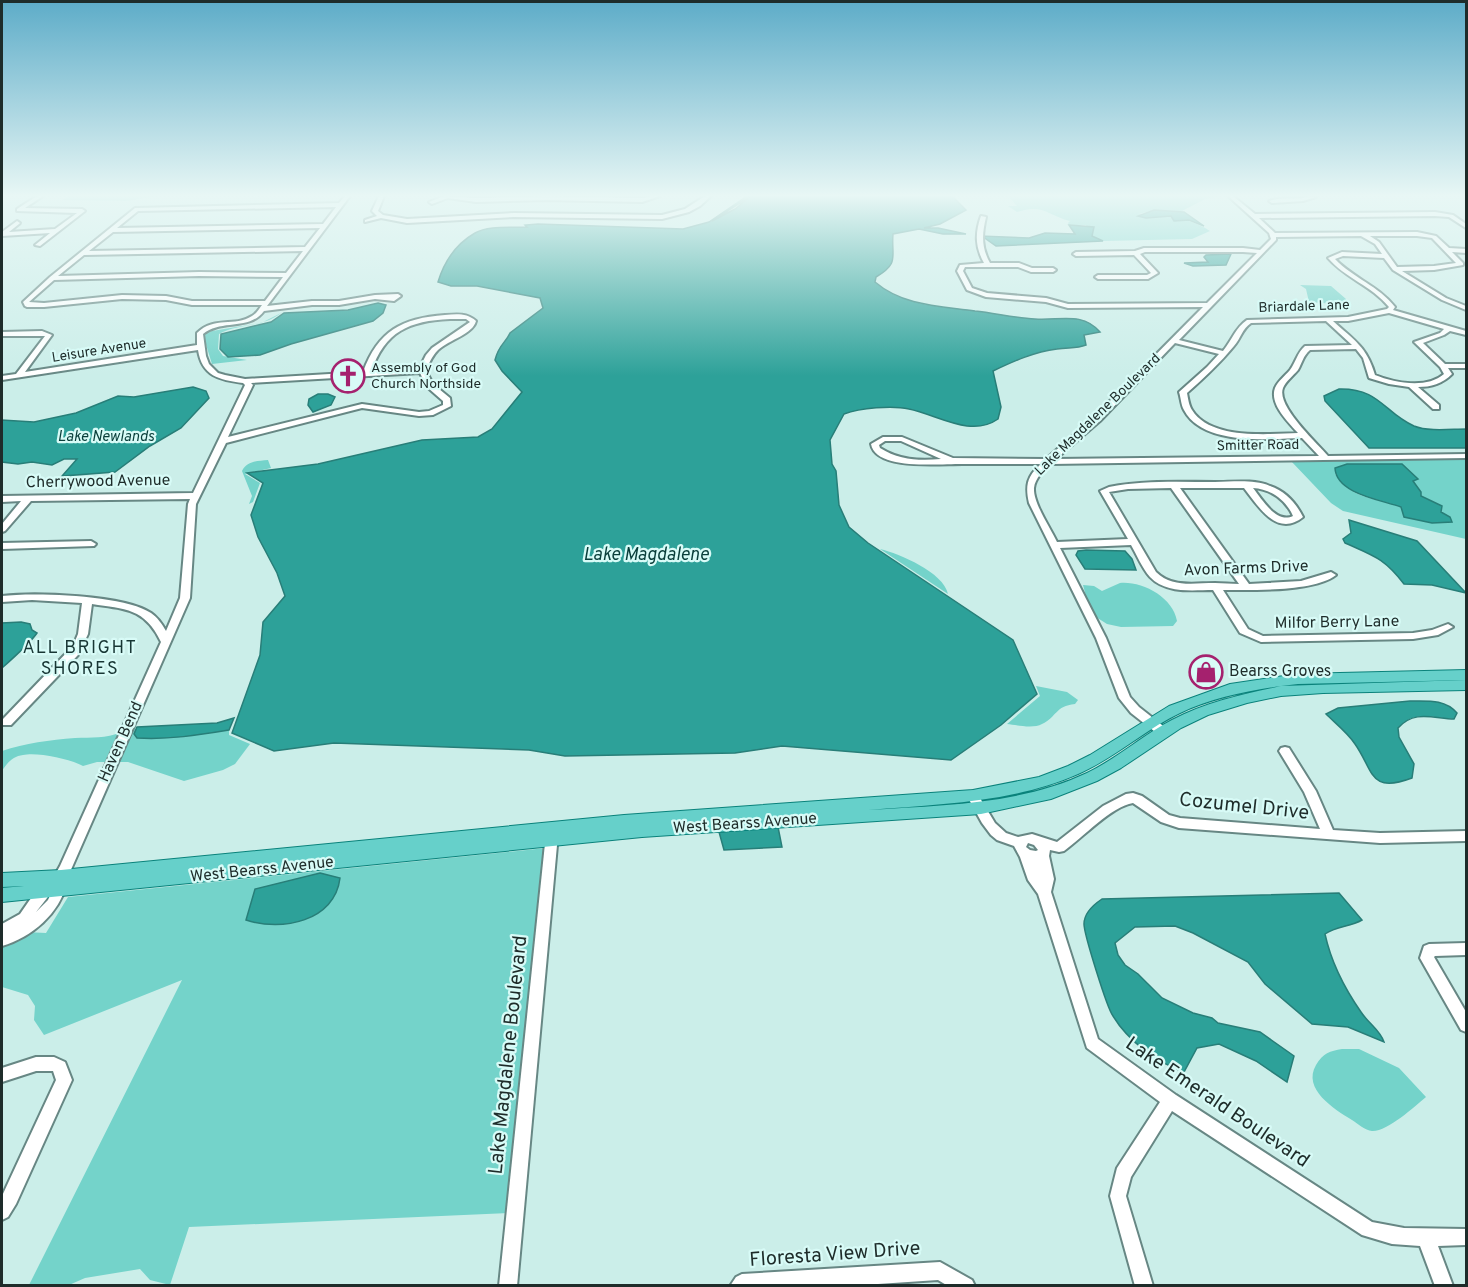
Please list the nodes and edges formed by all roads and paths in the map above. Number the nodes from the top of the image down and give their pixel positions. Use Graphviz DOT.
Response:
graph roads {
  1 [pos="79,256"];
  2 [pos="303,256"];
  3 [pos="983,256"];
  4 [pos="1139,256"];
  5 [pos="1257,256"];
  6 [pos="1336,256"];
  7 [pos="1387,256"];
  8 [pos="1454,256"];
  9 [pos="988,265"];
  10 [pos="1395,268"];
  11 [pos="1053,270"];
  12 [pos="288,275"];
  13 [pos="1098,277"];
  14 [pos="51,278"];
  15 [pos="386,297"];
  16 [pos="1209,305"];
  17 [pos="265,306"];
  18 [pos="1467,308"];
  19 [pos="1389,311"];
  20 [pos="1328,320"];
  21 [pos="1449,328"];
  22 [pos="1467,333"];
  23 [pos="2,334"];
  24 [pos="1174,340"];
  25 [pos="200,347"];
  26 [pos="1358,347"];
  27 [pos="1224,353"];
  28 [pos="1443,366"];
  29 [pos="1467,366"];
  30 [pos="422,371"];
  31 [pos="366,374"];
  32 [pos="19,375"];
  33 [pos="2,378"];
  34 [pos="245,381"];
  35 [pos="1410,384"];
  36 [pos="1436,407"];
  37 [pos="1306,435"];
  38 [pos="222,441"];
  39 [pos="1467,456"];
  40 [pos="1326,458"];
  41 [pos="952,461"];
  42 [pos="1049,461"];
  43 [pos="1247,485"];
  44 [pos="1174,486"];
  45 [pos="195,496"];
  46 [pos="29,498"];
  47 [pos="2,499"];
  48 [pos="2,529"];
  49 [pos="1132,539"];
  50 [pos="1053,542"];
  51 [pos="91,544"];
  52 [pos="2,546"];
  53 [pos="1331,575"];
  54 [pos="1245,585"];
  55 [pos="1215,586"];
  56 [pos="2,599"];
  57 [pos="87,602"];
  58 [pos="177,616"];
  59 [pos="157,623"];
  60 [pos="1448,627"];
  61 [pos="165,642"];
  62 [pos="1467,675"];
  63 [pos="1467,685"];
  64 [pos="7,722"];
  65 [pos="1157,727"];
  66 [pos="1285,751"];
  67 [pos="977,802"];
  68 [pos="552,834"];
  69 [pos="1329,835"];
  70 [pos="1467,836"];
  71 [pos="1023,849"];
  72 [pos="1042,849"];
  73 [pos="2,880"];
  74 [pos="54,887"];
  75 [pos="1044,892"];
  76 [pos="2,895"];
  77 [pos="2,931"];
  78 [pos="2,940"];
  79 [pos="1467,949"];
  80 [pos="1467,1025"];
  81 [pos="2,1075"];
  82 [pos="1170,1100"];
  83 [pos="2,1211"];
  84 [pos="1467,1237"];
  85 [pos="1426,1239"];
  86 [pos="508,1286"];
  87 [pos="738,1286"];
  88 [pos="966,1286"];
  89 [pos="1144,1286"];
  90 [pos="1444,1286"];
  1 -- 14 [label="street"];
  2 -- 12 [label="street"];
  3 -- 9 [label="street"];
  4 -- 13 [label="street"];
  5 -- 16 [label="street, Lake Magdalene Boulevard"];
  6 -- 19 [label="street, Briardale Lane"];
  7 -- 10 [label="street"];
  8 -- 10 [label="street"];
  9 -- 11 [label="street"];
  9 -- 16 [label="street"];
  10 -- 18 [label="street"];
  12 -- 14 [label="street"];
  12 -- 17 [label="street"];
  14 -- 17 [label="street"];
  15 -- 17 [label="street"];
  16 -- 24 [label="street, Lake Magdalene Boulevard"];
  17 -- 25 [label="street"];
  19 -- 20 [label="street, Briardale Lane"];
  19 -- 21 [label="street"];
  20 -- 26 [label="street"];
  20 -- 27 [label="street, Briardale Lane"];
  21 -- 22 [label="street"];
  21 -- 28 [label="street"];
  23 -- 32 [label="street"];
  24 -- 27 [label="street"];
  24 -- 42 [label="street, Lake Magdalene Boulevard"];
  25 -- 32 [label="street, Leisure Avenue"];
  25 -- 34 [label="street"];
  26 -- 35 [label="street"];
  26 -- 37 [label="street"];
  27 -- 37 [label="street, Briardale Lane"];
  28 -- 29 [label="street"];
  28 -- 35 [label="street"];
  30 -- 31 [label="street"];
  30 -- 31 [label="street"];
  30 -- 38 [label="street"];
  31 -- 34 [label="street"];
  32 -- 33 [label="street, Leisure Avenue"];
  34 -- 38 [label="street, Haven Bend"];
  35 -- 36 [label="street"];
  37 -- 40 [label="street"];
  38 -- 45 [label="street, Haven Bend"];
  39 -- 40 [label="street, Smitter Road"];
  40 -- 42 [label="street, Smitter Road"];
  41 -- 41 [label="street, Smitter Road"];
  41 -- 42 [label="street, Smitter Road"];
  42 -- 50 [label="street, Lake Magdalene Boulevard"];
  43 -- 43 [label="street, Avon Farms Drive"];
  43 -- 44 [label="street, Avon Farms Drive"];
  44 -- 49 [label="street, Avon Farms Drive"];
  44 -- 54 [label="street"];
  45 -- 46 [label="street, Cherrywood Avenue"];
  45 -- 58 [label="street, Haven Bend"];
  46 -- 47 [label="street, Cherrywood Avenue"];
  46 -- 48 [label="street"];
  49 -- 50 [label="street"];
  49 -- 55 [label="street, Avon Farms Drive"];
  50 -- 65 [label="street, Lake Magdalene Boulevard"];
  51 -- 52 [label="street"];
  53 -- 54 [label="street, Avon Farms Drive"];
  54 -- 55 [label="street, Avon Farms Drive"];
  55 -- 60 [label="street, Milfor Berry Lane"];
  56 -- 57 [label="street"];
  57 -- 59 [label="street"];
  57 -- 64 [label="street"];
  58 -- 59 [label="street"];
  58 -- 61 [label="street, Haven Bend"];
  59 -- 61 [label="street"];
  61 -- 74 [label="street, Haven Bend"];
  62 -- 65 [label="main road, West Bearss Avenue"];
  63 -- 65 [label="main road, West Bearss Avenue"];
  65 -- 67 [label="main road, West Bearss Avenue"];
  66 -- 69 [label="street"];
  67 -- 68 [label="main road, West Bearss Avenue"];
  67 -- 71 [label="street"];
  68 -- 74 [label="main road, West Bearss Avenue"];
  68 -- 86 [label="street, Lake Magdalene Boulevard"];
  69 -- 70 [label="street, Cozumel Drive"];
  69 -- 72 [label="street, Cozumel Drive"];
  71 -- 72 [label="street"];
  71 -- 75 [label="street, Lake Emerald Boulevard"];
  72 -- 75 [label="street, Lake Emerald Boulevard"];
  73 -- 74 [label="main road, West Bearss Avenue"];
  74 -- 76 [label="main road, West Bearss Avenue"];
  74 -- 77 [label="street, Haven Bend"];
  74 -- 78 [label="street, Haven Bend"];
  75 -- 82 [label="street, Lake Emerald Boulevard"];
  79 -- 80 [label="street"];
  81 -- 83 [label="street"];
  82 -- 85 [label="street, Lake Emerald Boulevard"];
  82 -- 89 [label="street"];
  84 -- 85 [label="street, Lake Emerald Boulevard"];
  85 -- 90 [label="street"];
  87 -- 88 [label="street, Floresta View Drive"];
}
